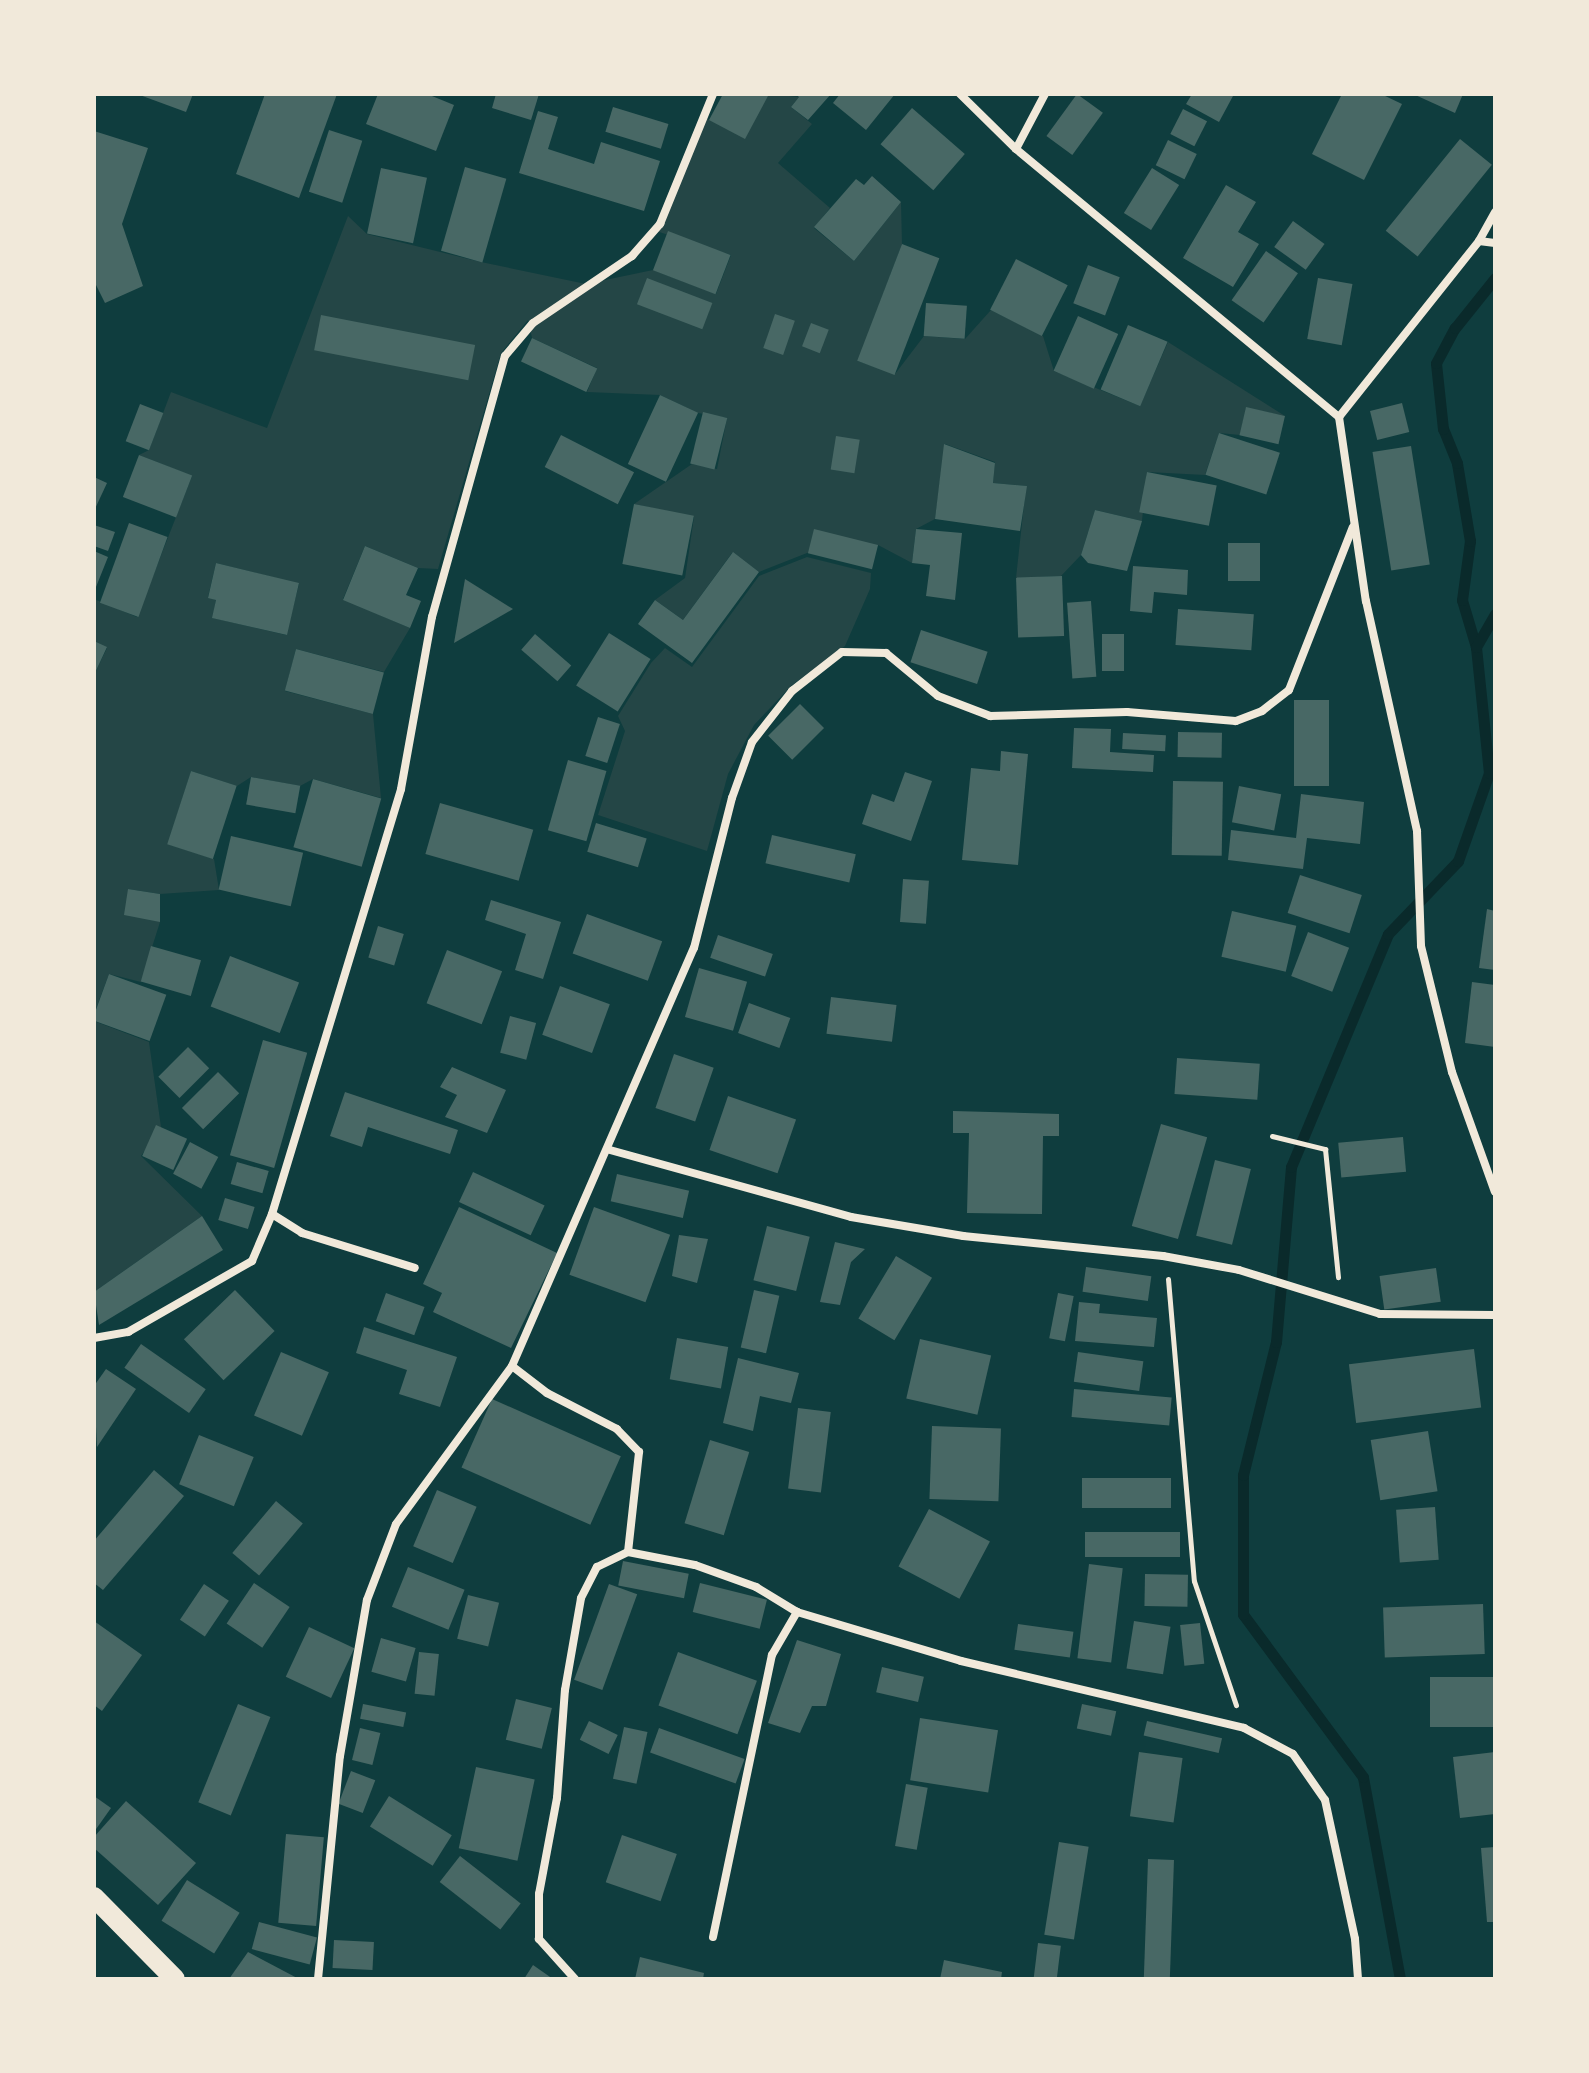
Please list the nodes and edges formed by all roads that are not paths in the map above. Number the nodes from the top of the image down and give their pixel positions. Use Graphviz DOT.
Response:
graph roads {
  1 [pos="713,94"];
  2 [pos="960,94"];
  3 [pos="1045,94"];
  4 [pos="1016,149"];
  5 [pos="1495,212"];
  6 [pos="1479,241"];
  7 [pos="1495,243"];
  8 [pos="1339,417"];
  9 [pos="1353,527"];
  10 [pos="610,1150"];
  11 [pos="1495,1192"];
  12 [pos="272,1214"];
  13 [pos="415,1268"];
  14 [pos="1495,1315"];
  15 [pos="94,1338"];
  16 [pos="512,1366"];
  17 [pos="628,1552"];
  18 [pos="797,1612"];
  19 [pos="94,1897"];
  20 [pos="713,1937"];
  21 [pos="175,1979"];
  22 [pos="318,1979"];
  23 [pos="575,1979"];
  24 [pos="1358,1979"];
  1 -- 12 [label="street"];
  2 -- 4 [label="street"];
  3 -- 4 [label="street"];
  4 -- 8 [label="street"];
  5 -- 6 [label="street"];
  6 -- 7 [label="street"];
  6 -- 8 [label="street"];
  8 -- 9 [label="street"];
  9 -- 10 [label="street"];
  9 -- 11 [label="street"];
  10 -- 14 [label="street"];
  10 -- 16 [label="street"];
  12 -- 13 [label="street"];
  12 -- 15 [label="street"];
  16 -- 17 [label="street"];
  16 -- 22 [label="street"];
  17 -- 18 [label="street"];
  17 -- 23 [label="street"];
  18 -- 20 [label="street"];
  18 -- 24 [label="street"];
  19 -- 21 [label="main road"];
}
